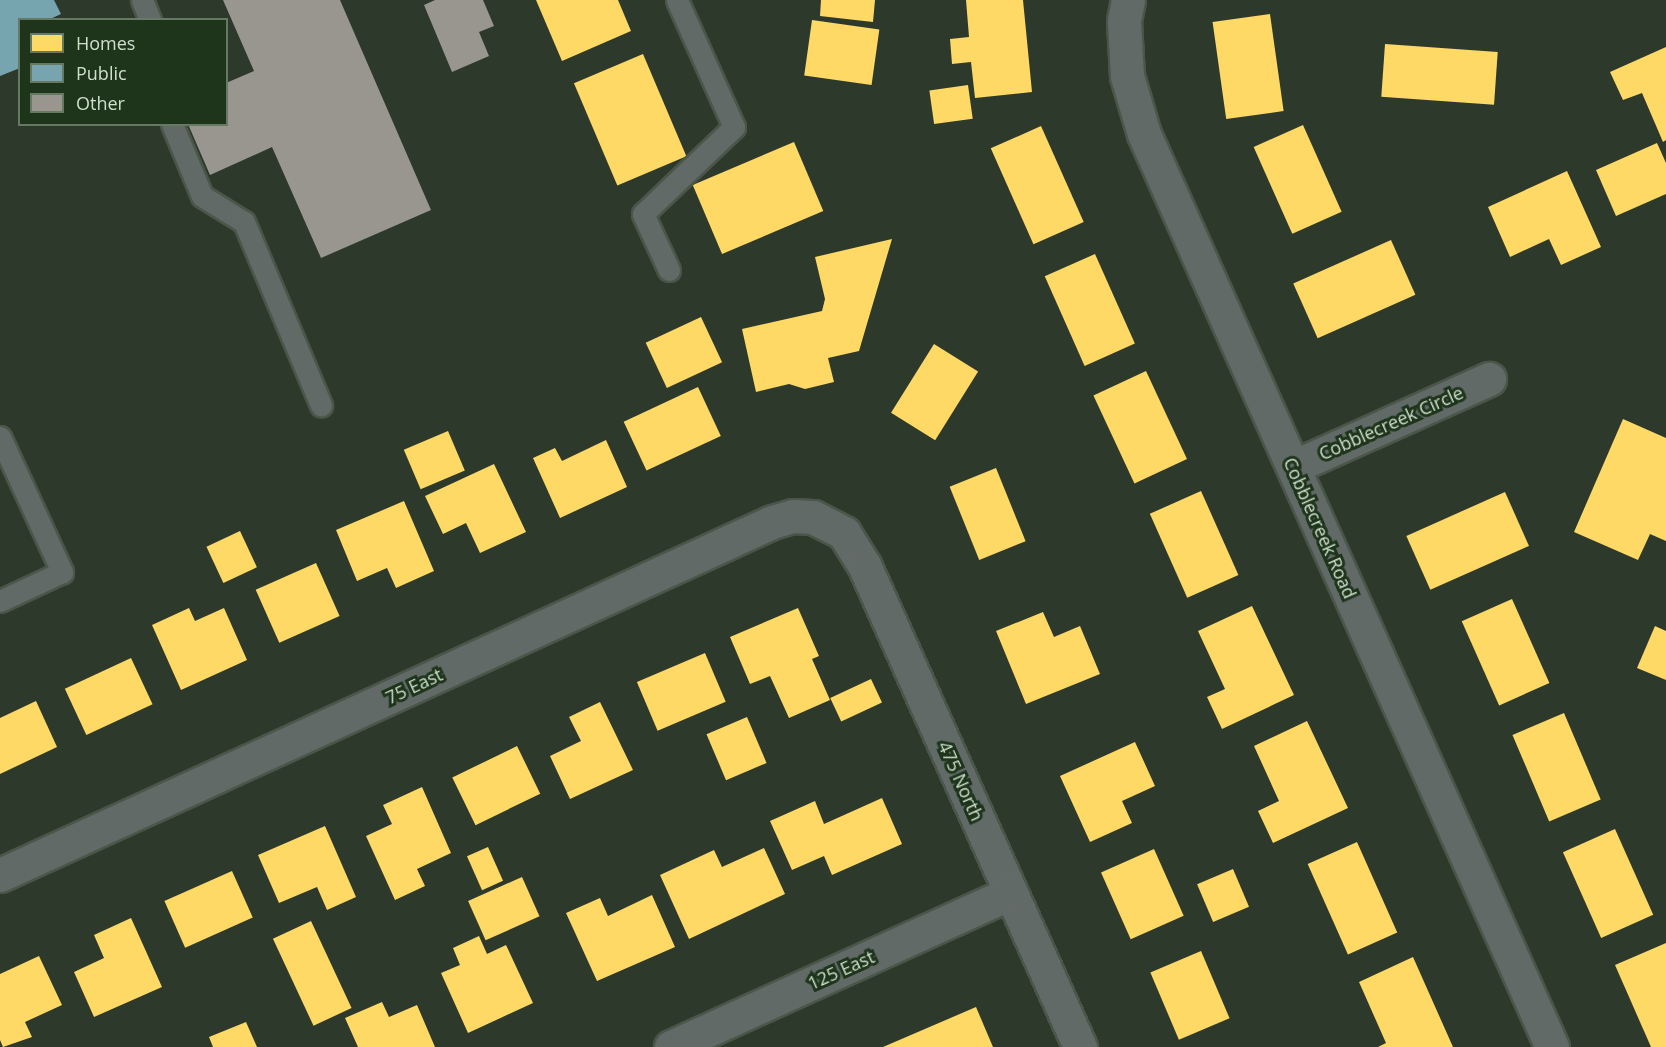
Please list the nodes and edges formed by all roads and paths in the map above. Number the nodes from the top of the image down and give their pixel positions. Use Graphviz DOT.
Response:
graph roads {
  1 [pos="142,0"];
  2 [pos="677,0"];
  3 [pos="1128,0"];
  4 [pos="149,18"];
  5 [pos="173,126"];
  6 [pos="669,270"];
  7 [pos="1489,379"];
  8 [pos="321,405"];
  9 [pos="0,437"];
  10 [pos="1293,467"];
  11 [pos="831,523"];
  12 [pos="0,601"];
  13 [pos="0,875"];
  14 [pos="1011,893"];
  15 [pos="671,1047"];
  16 [pos="1080,1047"];
  17 [pos="1552,1047"];
  1 -- 4 [label="lane"];
  2 -- 6 [label="lane"];
  3 -- 10 [label="street, Cobblecreek Road"];
  5 -- 8 [label="lane"];
  7 -- 10 [label="street, Cobblecreek Circle"];
  9 -- 12 [label="lane"];
  10 -- 17 [label="street, Cobblecreek Road"];
  11 -- 13 [label="street, 75 East"];
  11 -- 14 [label="street, 475 North"];
  14 -- 15 [label="street, 125 East"];
  14 -- 16 [label="street, 475 North"];
}
